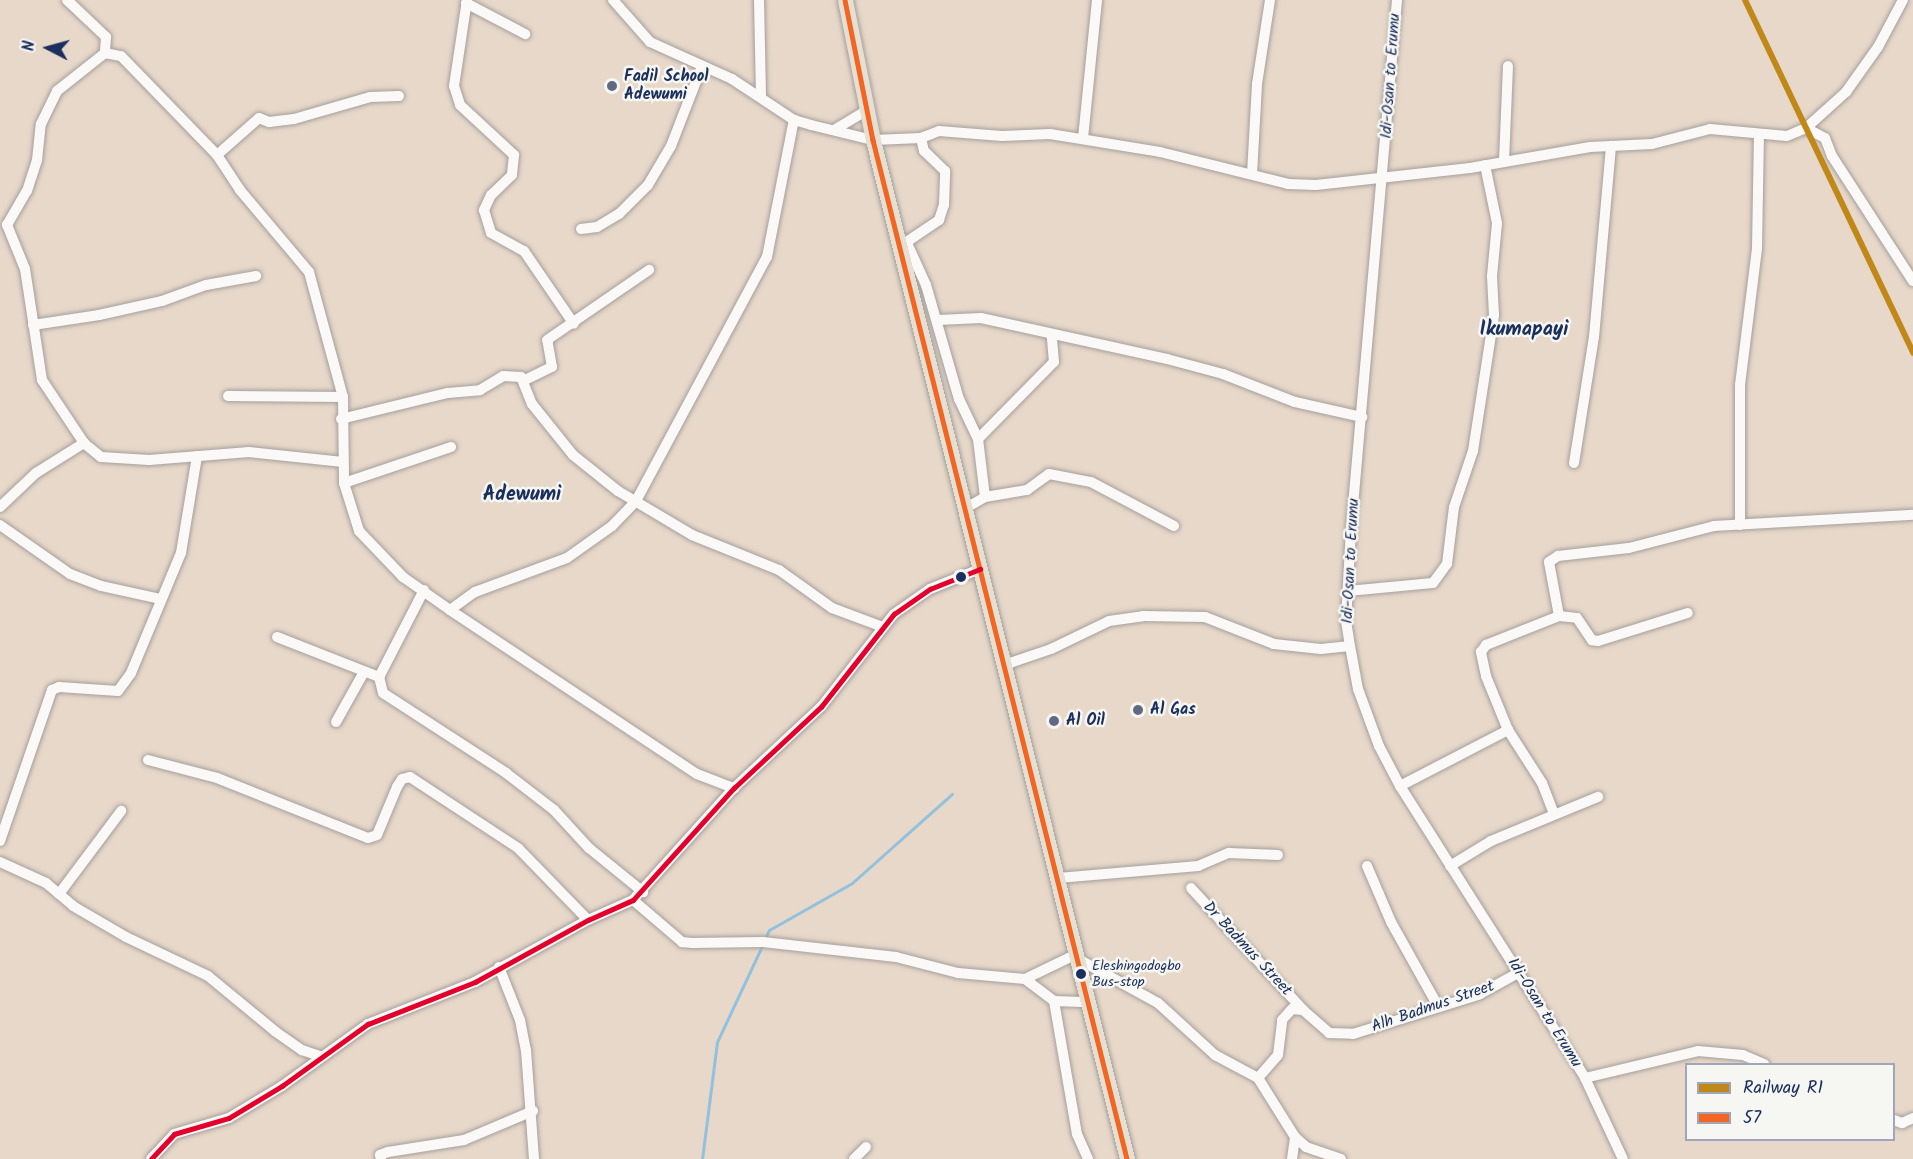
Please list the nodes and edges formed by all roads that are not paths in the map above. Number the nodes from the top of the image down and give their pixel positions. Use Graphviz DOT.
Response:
graph roads {
  1 [pos="67,0"];
  2 [pos="614,0"];
  3 [pos="759,0"];
  4 [pos="845,0"];
  5 [pos="1098,0"];
  6 [pos="1270,0"];
  7 [pos="1397,0"];
  8 [pos="1903,0"];
  9 [pos="467,1"];
  10 [pos="525,34"];
  11 [pos="105,53"];
  12 [pos="702,66"];
  13 [pos="1508,66"];
  14 [pos="761,95"];
  15 [pos="399,96"];
  16 [pos="867,111"];
  17 [pos="794,120"];
  18 [pos="1806,128"];
  19 [pos="834,130"];
  20 [pos="1759,135"];
  21 [pos="921,138"];
  22 [pos="1083,138"];
  23 [pos="873,140"];
  24 [pos="1611,146"];
  25 [pos="218,155"];
  26 [pos="1504,161"];
  27 [pos="1485,165"];
  28 [pos="1252,174"];
  29 [pos="1384,177"];
  30 [pos="581,229"];
  31 [pos="903,245"];
  32 [pos="650,270"];
  33 [pos="256,276"];
  34 [pos="1913,281"];
  35 [pos="938,320"];
  36 [pos="574,324"];
  37 [pos="33,325"];
  38 [pos="1052,337"];
  39 [pos="525,380"];
  40 [pos="228,396"];
  41 [pos="343,397"];
  42 [pos="1362,417"];
  43 [pos="341,419"];
  44 [pos="978,439"];
  45 [pos="84,443"];
  46 [pos="451,447"];
  47 [pos="197,456"];
  48 [pos="343,462"];
  49 [pos="1574,463"];
  50 [pos="344,483"];
  51 [pos="985,497"];
  52 [pos="636,501"];
  53 [pos="0,507"];
  54 [pos="966,508"];
  55 [pos="1913,515"];
  56 [pos="0,525"];
  57 [pos="1740,525"];
  58 [pos="1174,526"];
  59 [pos="980,569"];
  60 [pos="424,590"];
  61 [pos="1348,591"];
  62 [pos="160,599"];
  63 [pos="450,610"];
  64 [pos="1688,613"];
  65 [pos="1559,616"];
  66 [pos="883,627"];
  67 [pos="277,637"];
  68 [pos="1350,646"];
  69 [pos="1004,665"];
  70 [pos="364,672"];
  71 [pos="379,677"];
  72 [pos="336,722"];
  73 [pos="1508,730"];
  74 [pos="148,760"];
  75 [pos="1400,786"];
  76 [pos="734,788"];
  77 [pos="1598,797"];
  78 [pos="121,811"];
  79 [pos="1554,814"];
  80 [pos="0,840"];
  81 [pos="1278,855"];
  82 [pos="0,862"];
  83 [pos="1367,866"];
  84 [pos="1450,866"];
  85 [pos="1058,878"];
  86 [pos="1191,888"];
  87 [pos="643,892"];
  88 [pos="59,894"];
  89 [pos="633,900"];
  90 [pos="588,920"];
  91 [pos="1078,957"];
  92 [pos="499,967"];
  93 [pos="1518,973"];
  94 [pos="1025,979"];
  95 [pos="1054,1001"];
  96 [pos="1089,1002"];
  97 [pos="1438,1006"];
  98 [pos="1303,1010"];
  99 [pos="322,1057"];
  100 [pos="1760,1063"];
  101 [pos="1258,1078"];
  102 [pos="1585,1078"];
  103 [pos="532,1111"];
  104 [pos="1913,1118"];
  105 [pos="1895,1120"];
  106 [pos="1294,1137"];
  107 [pos="866,1147"];
  108 [pos="151,1159"];
  109 [pos="381,1159"];
  110 [pos="534,1159"];
  111 [pos="854,1159"];
  112 [pos="1088,1159"];
  113 [pos="1127,1159"];
  114 [pos="1292,1159"];
  115 [pos="1341,1159"];
  116 [pos="1623,1159"];
  1 -- 11 [label="street"];
  2 -- 12 [label="street"];
  3 -- 14 [label="street"];
  4 -- 16 [label="main road"];
  5 -- 22 [label="street"];
  6 -- 28 [label="street"];
  7 -- 29 [label="street, Idi-Osan to Erumu"];
  8 -- 18 [label="street"];
  9 -- 10 [label="street"];
  9 -- 36 [label="street"];
  11 -- 25 [label="street"];
  11 -- 37 [label="street"];
  12 -- 14 [label="street"];
  12 -- 30 [label="street"];
  13 -- 26 [label="street"];
  14 -- 17 [label="street"];
  15 -- 25 [label="street"];
  16 -- 19 [label="street"];
  16 -- 23 [label="main road"];
  17 -- 19 [label="street"];
  17 -- 52 [label="street"];
  18 -- 20 [label="street"];
  18 -- 34 [label="street"];
  19 -- 23 [label="street"];
  20 -- 24 [label="street"];
  20 -- 57 [label="street"];
  21 -- 22 [label="street"];
  21 -- 23 [label="street"];
  21 -- 31 [label="street"];
  22 -- 28 [label="street"];
  23 -- 31 [label="main road"];
  24 -- 26 [label="street"];
  24 -- 49 [label="street"];
  25 -- 41 [label="street"];
  26 -- 27 [label="street"];
  27 -- 29 [label="street"];
  27 -- 61 [label="street"];
  28 -- 29 [label="street"];
  29 -- 42 [label="street, Idi-Osan to Erumu"];
  31 -- 35 [label="street"];
  31 -- 54 [label="main road"];
  32 -- 36 [label="street"];
  33 -- 37 [label="street"];
  35 -- 38 [label="street"];
  35 -- 44 [label="street"];
  36 -- 39 [label="street"];
  37 -- 45 [label="street"];
  38 -- 42 [label="street"];
  38 -- 44 [label="street"];
  39 -- 43 [label="street"];
  39 -- 52 [label="street"];
  40 -- 41 [label="street"];
  41 -- 43 [label="street"];
  42 -- 61 [label="street, Idi-Osan to Erumu"];
  43 -- 48 [label="street"];
  44 -- 51 [label="street"];
  45 -- 47 [label="street"];
  45 -- 53 [label="street"];
  46 -- 50 [label="street"];
  47 -- 48 [label="street"];
  47 -- 62 [label="street"];
  48 -- 50 [label="street"];
  50 -- 60 [label="street"];
  51 -- 54 [label="street"];
  51 -- 58 [label="street"];
  52 -- 63 [label="street"];
  52 -- 66 [label="street"];
  54 -- 59 [label="main road"];
  55 -- 57 [label="street"];
  56 -- 62 [label="street"];
  57 -- 65 [label="street"];
  59 -- 66 [label="street"];
  59 -- 69 [label="main road"];
  60 -- 63 [label="street"];
  60 -- 71 [label="street"];
  61 -- 68 [label="street, Idi-Osan to Erumu"];
  62 -- 80 [label="street"];
  63 -- 76 [label="street"];
  64 -- 65 [label="street"];
  65 -- 73 [label="street"];
  66 -- 76 [label="street"];
  67 -- 70 [label="street"];
  68 -- 69 [label="street"];
  68 -- 75 [label="street, Idi-Osan to Erumu"];
  69 -- 85 [label="main road"];
  70 -- 71 [label="street"];
  70 -- 72 [label="street"];
  71 -- 87 [label="street"];
  73 -- 75 [label="street"];
  73 -- 79 [label="street"];
  74 -- 90 [label="street"];
  75 -- 84 [label="street, Idi-Osan to Erumu"];
  76 -- 87 [label="street"];
  77 -- 79 [label="street"];
  78 -- 88 [label="street"];
  79 -- 84 [label="street"];
  81 -- 85 [label="street"];
  82 -- 88 [label="street"];
  83 -- 97 [label="street"];
  84 -- 93 [label="street, Idi-Osan to Erumu"];
  85 -- 91 [label="main road"];
  86 -- 98 [label="street, Dr Badmus Street"];
  87 -- 89 [label="street"];
  88 -- 99 [label="street"];
  89 -- 90 [label="street"];
  89 -- 94 [label="street"];
  90 -- 92 [label="street"];
  91 -- 94 [label="street"];
  91 -- 96 [label="main road"];
  91 -- 101 [label="street"];
  92 -- 99 [label="street"];
  92 -- 103 [label="street"];
  93 -- 97 [label="street, Alh Badmus Street"];
  93 -- 102 [label="street, Idi-Osan to Erumu"];
  94 -- 95 [label="street"];
  95 -- 96 [label="street"];
  95 -- 112 [label="street"];
  96 -- 113 [label="main road"];
  97 -- 98 [label="street, Alh Badmus Street"];
  98 -- 101 [label="street"];
  99 -- 108 [label="street"];
  100 -- 102 [label="street"];
  101 -- 106 [label="street"];
  102 -- 116 [label="street, Idi-Osan to Erumu"];
  103 -- 109 [label="street"];
  103 -- 110 [label="street"];
  104 -- 105 [label="street"];
  106 -- 114 [label="street"];
  106 -- 115 [label="street"];
  107 -- 111 [label="street"];
}
